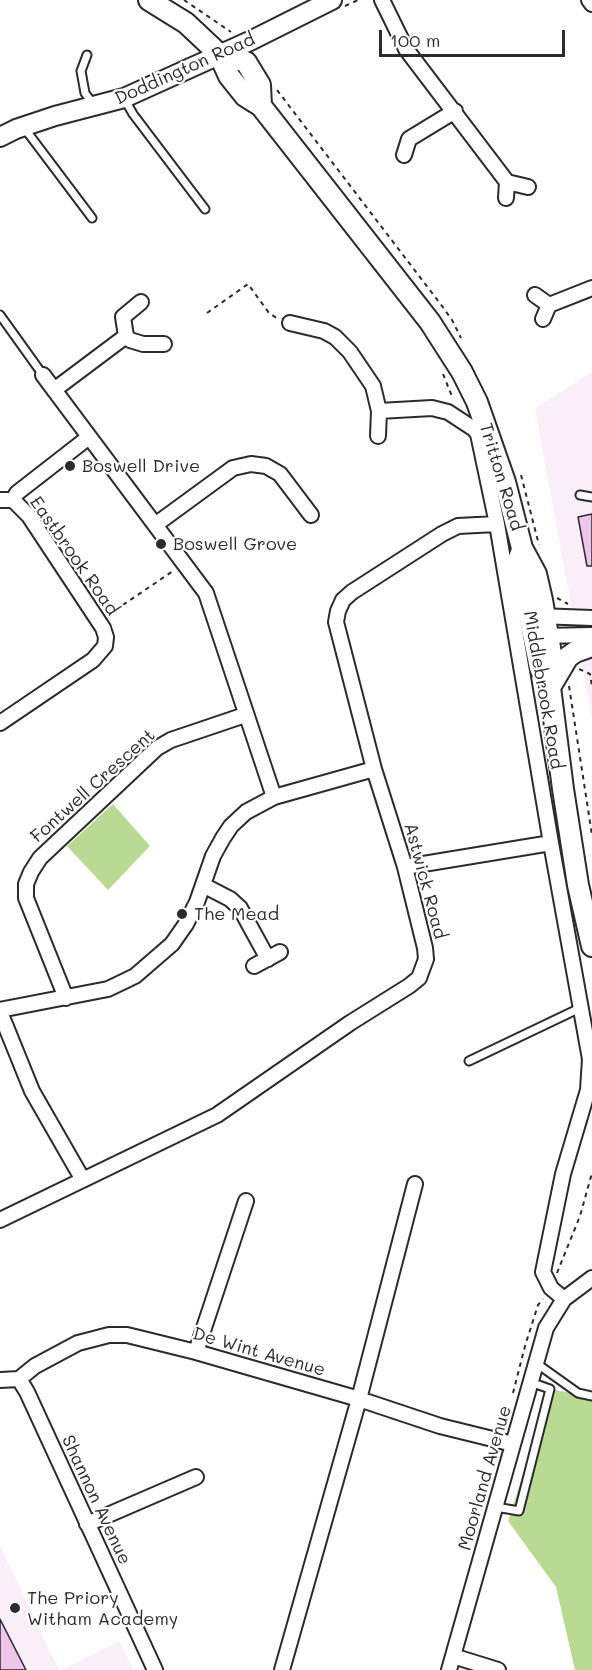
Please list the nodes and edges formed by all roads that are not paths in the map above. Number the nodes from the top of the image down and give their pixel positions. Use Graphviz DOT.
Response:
graph roads {
  1 [pos="149,0"];
  2 [pos="332,0"];
  3 [pos="382,0"];
  4 [pos="589,0"];
  5 [pos="592,4"];
  6 [pos="219,54"];
  7 [pos="87,55"];
  8 [pos="124,98"];
  9 [pos="94,106"];
  10 [pos="454,111"];
  11 [pos="23,127"];
  12 [pos="0,137"];
  13 [pos="410,139"];
  14 [pos="395,140"];
  15 [pos="405,155"];
  16 [pos="507,182"];
  17 [pos="528,187"];
  18 [pos="506,198"];
  19 [pos="205,209"];
  20 [pos="92,218"];
  21 [pos="592,288"];
  22 [pos="535,295"];
  23 [pos="141,302"];
  24 [pos="549,305"];
  25 [pos="0,315"];
  26 [pos="543,320"];
  27 [pos="290,323"];
  28 [pos="126,336"];
  29 [pos="164,344"];
  30 [pos="43,375"];
  31 [pos="54,390"];
  32 [pos="379,411"];
  33 [pos="378,436"];
  34 [pos="89,437"];
  35 [pos="580,495"];
  36 [pos="592,497"];
  37 [pos="7,500"];
  38 [pos="311,515"];
  39 [pos="497,524"];
  40 [pos="155,525"];
  41 [pos="537,616"];
  42 [pos="592,618"];
  43 [pos="592,635"];
  44 [pos="541,636"];
  45 [pos="592,646"];
  46 [pos="560,684"];
  47 [pos="245,715"];
  48 [pos="0,723"];
  49 [pos="374,769"];
  50 [pos="274,797"];
  51 [pos="551,843"];
  52 [pos="405,867"];
  53 [pos="203,885"];
  54 [pos="592,946"];
  55 [pos="254,966"];
  56 [pos="66,998"];
  57 [pos="580,1008"];
  58 [pos="0,1011"];
  59 [pos="469,1061"];
  60 [pos="83,1180"];
  61 [pos="415,1184"];
  62 [pos="246,1200"];
  63 [pos="0,1220"];
  64 [pos="592,1278"];
  65 [pos="564,1299"];
  66 [pos="196,1352"];
  67 [pos="536,1363"];
  68 [pos="19,1379"];
  69 [pos="0,1380"];
  70 [pos="530,1382"];
  71 [pos="592,1396"];
  72 [pos="358,1399"];
  73 [pos="513,1444"];
  74 [pos="196,1477"];
  75 [pos="496,1507"];
  76 [pos="87,1524"];
  77 [pos="453,1656"];
  78 [pos="155,1670"];
  79 [pos="282,1670"];
  80 [pos="449,1670"];
  81 [pos="498,1670"];
  1 -- 6 [label="main road, Tritton Road"];
  2 -- 6 [label="main road, Doddington Road"];
  3 -- 10 [label="street"];
  4 -- 5 [label="street"];
  6 -- 8 [label="main road, Doddington Road"];
  6 -- 41 [label="main road, Tritton Road"];
  7 -- 9 [label="lane"];
  8 -- 9 [label="main road, Doddington Road"];
  8 -- 19 [label="lane"];
  9 -- 11 [label="main road, Doddington Road"];
  10 -- 13 [label="street"];
  10 -- 16 [label="street"];
  11 -- 12 [label="main road, Doddington Road"];
  11 -- 20 [label="lane"];
  13 -- 14 [label="street"];
  13 -- 15 [label="street"];
  16 -- 17 [label="street"];
  16 -- 18 [label="street"];
  21 -- 24 [label="street"];
  22 -- 24 [label="street"];
  23 -- 28 [label="street"];
  24 -- 26 [label="street"];
  25 -- 30 [label="lane"];
  27 -- 32 [label="street"];
  28 -- 29 [label="street"];
  28 -- 31 [label="street"];
  30 -- 31 [label="street"];
  31 -- 34 [label="street"];
  32 -- 33 [label="street"];
  32 -- 39 [label="street, Middlebrook Road"];
  34 -- 37 [label="street, Eastbrook Road"];
  34 -- 40 [label="street"];
  35 -- 36 [label="lane"];
  37 -- 48 [label="street, Eastbrook Road"];
  38 -- 40 [label="street"];
  39 -- 49 [label="street, Astwick Road"];
  39 -- 51 [label="street, Middlebrook Road"];
  40 -- 47 [label="street"];
  41 -- 42 [label="street"];
  41 -- 44 [label="main road, Tritton Road"];
  43 -- 44 [label="street"];
  44 -- 46 [label="main road, Tritton Road"];
  45 -- 46 [label="main road"];
  46 -- 54 [label="main road"];
  47 -- 50 [label="street"];
  47 -- 56 [label="street, Fontwell Crescent"];
  49 -- 50 [label="street"];
  49 -- 52 [label="street, Astwick Road"];
  50 -- 53 [label="street"];
  51 -- 52 [label="street"];
  51 -- 57 [label="street, Middlebrook Road"];
  52 -- 60 [label="street, Astwick Road"];
  53 -- 55 [label="street"];
  53 -- 56 [label="street"];
  56 -- 58 [label="street"];
  57 -- 59 [label="lane"];
  57 -- 65 [label="street, Middlebrook Road"];
  58 -- 60 [label="street"];
  60 -- 63 [label="street, Astwick Road"];
  61 -- 72 [label="street"];
  62 -- 66 [label="street"];
  64 -- 65 [label="street, Moorland Avenue"];
  65 -- 67 [label="street, Moorland Avenue"];
  66 -- 68 [label="street, De Wint Avenue"];
  66 -- 72 [label="street, De Wint Avenue"];
  67 -- 70 [label="street, Moorland Avenue"];
  67 -- 71 [label="lane"];
  68 -- 69 [label="street"];
  68 -- 76 [label="street, Shannon Avenue"];
  70 -- 73 [label="street, Moorland Avenue"];
  70 -- 75 [label="lane"];
  72 -- 73 [label="street, De Wint Avenue"];
  72 -- 79 [label="street"];
  73 -- 75 [label="street, Moorland Avenue"];
  74 -- 76 [label="street"];
  75 -- 77 [label="street, Moorland Avenue"];
  76 -- 78 [label="street, Shannon Avenue"];
  77 -- 80 [label="street, Moorland Avenue"];
  77 -- 81 [label="street"];
}
